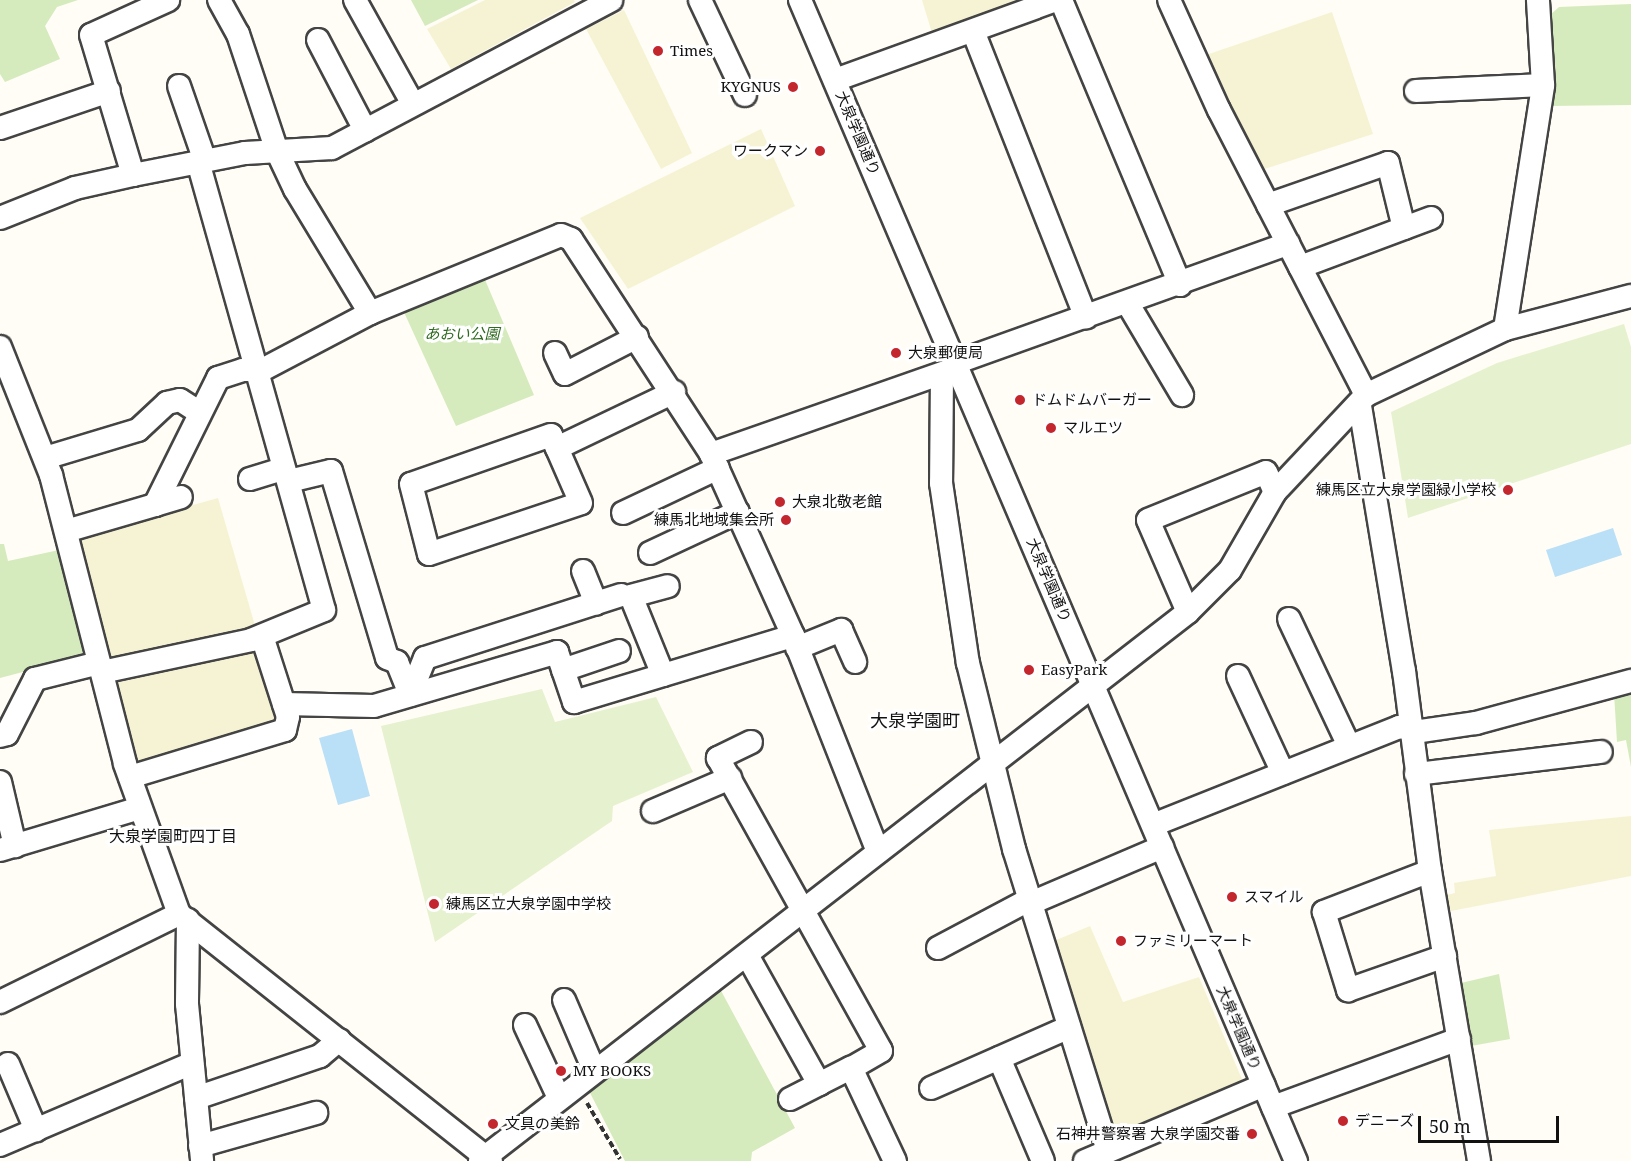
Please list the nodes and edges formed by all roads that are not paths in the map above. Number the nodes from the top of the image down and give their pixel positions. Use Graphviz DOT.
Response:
graph roads {
  1 [pos="168,0"];
  2 [pos="219,0"];
  3 [pos="355,0"];
  4 [pos="611,0"];
  5 [pos="700,0"];
  6 [pos="801,0"];
  7 [pos="1059,0"];
  8 [pos="1169,0"];
  9 [pos="1538,0"];
  10 [pos="973,31"];
  11 [pos="318,40"];
  12 [pos="835,80"];
  13 [pos="1543,85"];
  14 [pos="179,86"];
  15 [pos="109,91"];
  16 [pos="1416,91"];
  17 [pos="745,94"];
  18 [pos="413,104"];
  19 [pos="0,128"];
  20 [pos="365,130"];
  21 [pos="277,151"];
  22 [pos="202,161"];
  23 [pos="133,175"];
  24 [pos="1268,206"];
  25 [pos="0,218"];
  26 [pos="1431,218"];
  27 [pos="1404,228"];
  28 [pos="1288,244"];
  29 [pos="1300,267"];
  30 [pos="1180,285"];
  31 [pos="1631,296"];
  32 [pos="1128,304"];
  33 [pos="370,313"];
  34 [pos="1086,318"];
  35 [pos="1505,329"];
  36 [pos="637,337"];
  37 [pos="0,347"];
  38 [pos="555,353"];
  39 [pos="952,368"];
  40 [pos="254,370"];
  41 [pos="674,392"];
  42 [pos="1182,395"];
  43 [pos="1363,401"];
  44 [pos="200,413"];
  45 [pos="557,448"];
  46 [pos="45,458"];
  47 [pos="715,461"];
  48 [pos="286,475"];
  49 [pos="250,479"];
  50 [pos="1275,492"];
  51 [pos="181,497"];
  52 [pos="155,505"];
  53 [pos="738,512"];
  54 [pos="623,513"];
  55 [pos="66,531"];
  56 [pos="650,553"];
  57 [pos="583,571"];
  58 [pos="668,586"];
  59 [pos="621,595"];
  60 [pos="596,604"];
  61 [pos="1188,612"];
  62 [pos="1289,619"];
  63 [pos="262,636"];
  64 [pos="795,642"];
  65 [pos="619,651"];
  66 [pos="855,662"];
  67 [pos="100,668"];
  68 [pos="563,670"];
  69 [pos="663,675"];
  70 [pos="1238,676"];
  71 [pos="1631,681"];
  72 [pos="1094,685"];
  73 [pos="410,695"];
  74 [pos="284,704"];
  75 [pos="1409,729"];
  76 [pos="0,736"];
  77 [pos="751,742"];
  78 [pos="1349,746"];
  79 [pos="1601,752"];
  80 [pos="994,765"];
  81 [pos="1283,772"];
  82 [pos="1416,774"];
  83 [pos="129,777"];
  84 [pos="730,778"];
  85 [pos="0,782"];
  86 [pos="140,808"];
  87 [pos="653,811"];
  88 [pos="1153,825"];
  89 [pos="1162,847"];
  90 [pos="8,848"];
  91 [pos="878,852"];
  92 [pos="1430,871"];
  93 [pos="1031,902"];
  94 [pos="802,911"];
  95 [pos="183,917"];
  96 [pos="938,948"];
  97 [pos="747,955"];
  98 [pos="1445,956"];
  99 [pos="0,1000"];
  100 [pos="564,1000"];
  101 [pos="525,1025"];
  102 [pos="1069,1027"];
  103 [pos="1459,1039"];
  104 [pos="339,1040"];
  105 [pos="999,1058"];
  106 [pos="192,1063"];
  107 [pos="9,1064"];
  108 [pos="851,1068"];
  109 [pos="594,1070"];
  110 [pos="819,1084"];
  111 [pos="1264,1085"];
  112 [pos="931,1088"];
  113 [pos="567,1091"];
  114 [pos="196,1098"];
  115 [pos="790,1099"];
  116 [pos="1273,1107"];
  117 [pos="316,1113"];
  118 [pos="36,1130"];
  119 [pos="0,1145"];
  120 [pos="1108,1151"];
  121 [pos="201,1154"];
  122 [pos="485,1159"];
  123 [pos="895,1161"];
  124 [pos="1043,1161"];
  125 [pos="1085,1161"];
  126 [pos="1296,1161"];
  127 [pos="1479,1161"];
  1 -- 15 [label="street"];
  2 -- 21 [label="street"];
  3 -- 18 [label="street"];
  4 -- 18 [label="street"];
  5 -- 17 [label="street"];
  6 -- 12 [label="street, 大泉学園通り"];
  7 -- 10 [label="street"];
  7 -- 30 [label="street"];
  8 -- 24 [label="street"];
  9 -- 13 [label="street"];
  10 -- 12 [label="street"];
  10 -- 34 [label="street"];
  11 -- 20 [label="street"];
  12 -- 39 [label="street, 大泉学園通り"];
  13 -- 16 [label="street"];
  13 -- 35 [label="street"];
  14 -- 22 [label="street"];
  15 -- 19 [label="street"];
  15 -- 23 [label="street"];
  18 -- 20 [label="street"];
  20 -- 21 [label="street"];
  21 -- 22 [label="street"];
  21 -- 33 [label="street"];
  22 -- 23 [label="street"];
  22 -- 40 [label="street"];
  23 -- 25 [label="street"];
  24 -- 27 [label="street"];
  24 -- 28 [label="street"];
  26 -- 27 [label="street"];
  27 -- 29 [label="street"];
  28 -- 29 [label="street"];
  28 -- 30 [label="street"];
  29 -- 43 [label="street"];
  30 -- 32 [label="street"];
  31 -- 35 [label="street"];
  32 -- 34 [label="street"];
  32 -- 42 [label="street"];
  33 -- 36 [label="street"];
  33 -- 40 [label="street"];
  34 -- 39 [label="street"];
  35 -- 43 [label="street"];
  36 -- 38 [label="street"];
  36 -- 41 [label="street"];
  37 -- 46 [label="street"];
  39 -- 47 [label="street"];
  39 -- 72 [label="street, 大泉学園通り"];
  39 -- 80 [label="street"];
  40 -- 44 [label="street"];
  40 -- 48 [label="street"];
  41 -- 45 [label="street"];
  41 -- 47 [label="street"];
  43 -- 50 [label="street"];
  43 -- 75 [label="street"];
  44 -- 46 [label="street"];
  44 -- 52 [label="street"];
  45 -- 45 [label="street"];
  46 -- 55 [label="street"];
  47 -- 53 [label="street"];
  47 -- 54 [label="street"];
  48 -- 49 [label="street"];
  48 -- 63 [label="street"];
  48 -- 73 [label="street"];
  50 -- 61 [label="street"];
  50 -- 61 [label="street"];
  51 -- 52 [label="street"];
  52 -- 55 [label="street"];
  53 -- 56 [label="street"];
  53 -- 64 [label="street"];
  55 -- 67 [label="street"];
  57 -- 60 [label="street"];
  58 -- 69 [label="street"];
  59 -- 60 [label="street"];
  60 -- 73 [label="street"];
  61 -- 72 [label="street"];
  62 -- 78 [label="street"];
  63 -- 67 [label="street"];
  63 -- 74 [label="street"];
  64 -- 66 [label="street"];
  64 -- 69 [label="street"];
  64 -- 91 [label="street"];
  65 -- 68 [label="street"];
  67 -- 76 [label="street"];
  67 -- 83 [label="street"];
  68 -- 69 [label="street"];
  68 -- 73 [label="street"];
  70 -- 81 [label="street"];
  71 -- 75 [label="street"];
  72 -- 80 [label="street"];
  72 -- 88 [label="street, 大泉学園通り"];
  73 -- 74 [label="street"];
  74 -- 83 [label="street"];
  75 -- 78 [label="street"];
  75 -- 82 [label="street"];
  77 -- 84 [label="street"];
  78 -- 81 [label="street"];
  79 -- 82 [label="street"];
  80 -- 91 [label="street"];
  80 -- 93 [label="street"];
  81 -- 88 [label="street"];
  82 -- 92 [label="street"];
  83 -- 86 [label="street"];
  84 -- 87 [label="street"];
  84 -- 94 [label="street"];
  85 -- 90 [label="street"];
  86 -- 90 [label="street"];
  86 -- 95 [label="street"];
  88 -- 89 [label="street, 大泉学園通り"];
  89 -- 93 [label="street"];
  89 -- 111 [label="street, 大泉学園通り"];
  91 -- 94 [label="street"];
  92 -- 98 [label="street"];
  92 -- 98 [label="street"];
  93 -- 96 [label="street"];
  93 -- 102 [label="street"];
  94 -- 97 [label="street"];
  94 -- 108 [label="street"];
  95 -- 99 [label="street"];
  95 -- 104 [label="street"];
  95 -- 106 [label="street"];
  97 -- 109 [label="street"];
  97 -- 110 [label="street"];
  98 -- 103 [label="street"];
  100 -- 109 [label="street"];
  101 -- 113 [label="street"];
  102 -- 105 [label="street"];
  102 -- 120 [label="street"];
  103 -- 116 [label="street"];
  103 -- 127 [label="street"];
  104 -- 114 [label="street"];
  104 -- 122 [label="street"];
  105 -- 112 [label="street"];
  105 -- 124 [label="street"];
  106 -- 114 [label="street"];
  106 -- 118 [label="street"];
  107 -- 118 [label="street"];
  108 -- 110 [label="street"];
  108 -- 123 [label="street"];
  109 -- 113 [label="street"];
  110 -- 115 [label="street"];
  111 -- 116 [label="street, 大泉学園通り"];
  111 -- 120 [label="street"];
  113 -- 122 [label="street"];
  114 -- 121 [label="street"];
  116 -- 126 [label="street, 大泉学園通り"];
  117 -- 121 [label="street"];
  118 -- 119 [label="street"];
  120 -- 125 [label="street"];
}
